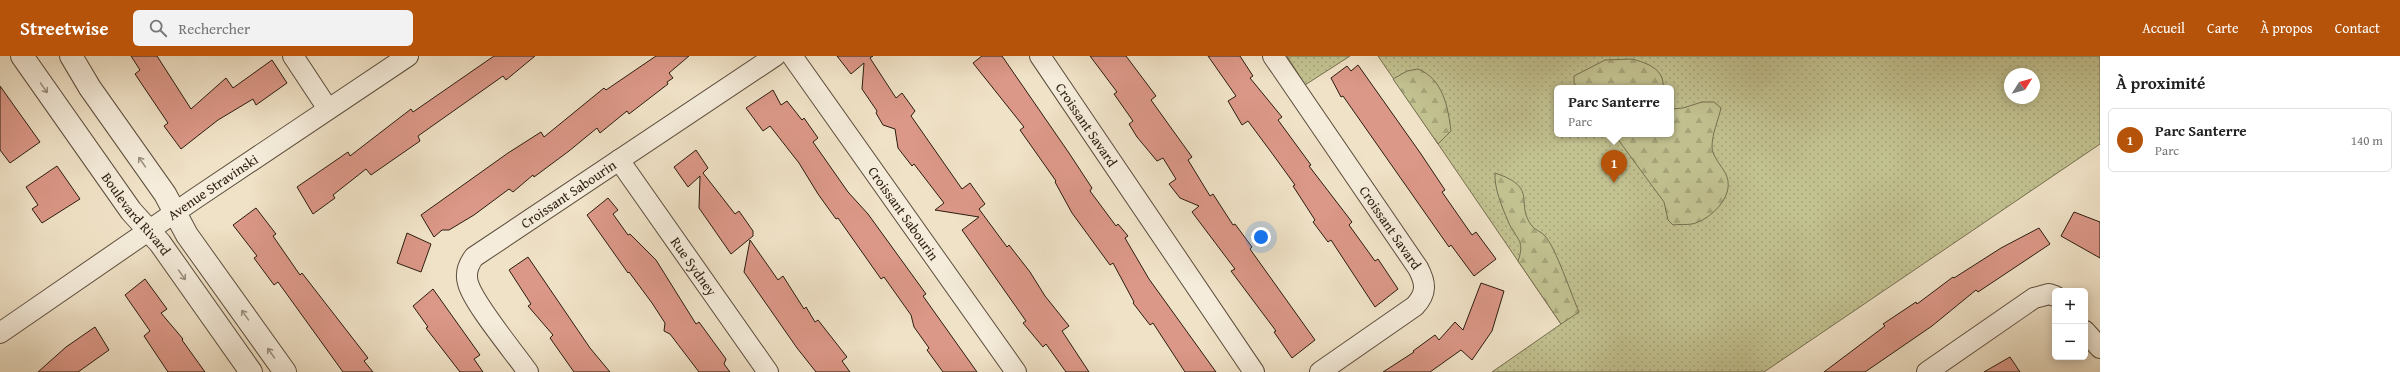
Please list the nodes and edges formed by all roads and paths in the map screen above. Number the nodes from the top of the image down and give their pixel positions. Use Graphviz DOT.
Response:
graph roads {
  1 [pos="22,56"];
  2 [pos="71,56"];
  3 [pos="293,56"];
  4 [pos="408,56"];
  5 [pos="775,56"];
  6 [pos="792,56"];
  7 [pos="1040,56"];
  8 [pos="1273,56"];
  9 [pos="328,109"];
  10 [pos="619,160"];
  11 [pos="174,213"];
  12 [pos="149,232"];
  13 [pos="2052,295"];
  14 [pos="0,333"];
  15 [pos="2088,334"];
  16 [pos="2100,348"];
  17 [pos="251,372"];
  18 [pos="285,372"];
  19 [pos="528,372"];
  20 [pos="768,372"];
  21 [pos="1016,372"];
  22 [pos="1254,372"];
  23 [pos="1320,372"];
  24 [pos="1927,372"];
  1 -- 12 [label="street, Boulevard Rivard, one-way"];
  11 -- 2 [label="street, Boulevard Rivard, one-way"];
  3 -- 9 [label="street"];
  4 -- 9 [label="street, Avenue Stravinski"];
  5 -- 10 [label="street, Croissant Sabourin"];
  6 -- 21 [label="street, Croissant Sabourin"];
  7 -- 22 [label="street, Croissant Savard"];
  8 -- 23 [label="street, Croissant Savard"];
  9 -- 11 [label="street, Avenue Stravinski"];
  10 -- 19 [label="street, Croissant Sabourin"];
  10 -- 20 [label="street, Rue Sydney"];
  11 -- 12 [label="street, Avenue Stravinski"];
  18 -- 11 [label="street, Boulevard Rivard, one-way"];
  12 -- 14 [label="street, Avenue Stravinski"];
  12 -- 17 [label="street, Boulevard Rivard, one-way"];
  13 -- 24 [label="street"];
  15 -- 16 [label="street"];
}
